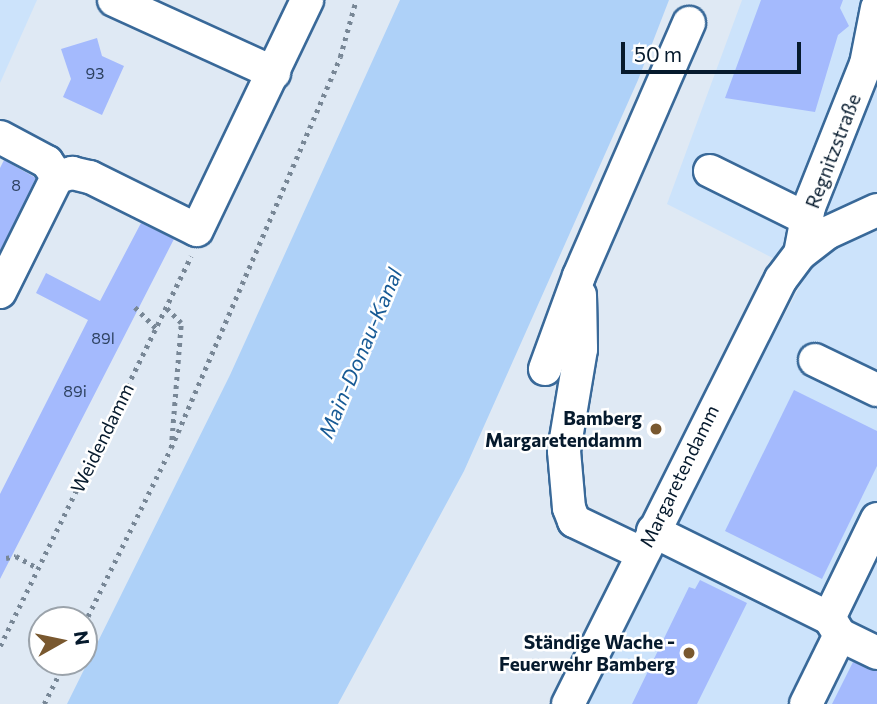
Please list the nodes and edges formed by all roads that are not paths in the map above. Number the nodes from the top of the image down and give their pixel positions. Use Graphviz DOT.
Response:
graph roads {
  1 [pos="114,0"];
  2 [pos="307,0"];
  3 [pos="877,8"];
  4 [pos="689,23"];
  5 [pos="274,73"];
  6 [pos="0,137"];
  7 [pos="710,171"];
  8 [pos="57,177"];
  9 [pos="877,210"];
  10 [pos="807,219"];
  11 [pos="800,254"];
  12 [pos="579,276"];
  13 [pos="0,292"];
  14 [pos="815,360"];
  15 [pos="545,369"];
  16 [pos="877,390"];
  17 [pos="877,519"];
  18 [pos="647,542"];
  19 [pos="835,626"];
  20 [pos="877,653"];
  21 [pos="568,704"];
  22 [pos="806,704"];
  1 -- 5 [label="street"];
  2 -- 5 [label="street"];
  3 -- 10 [label="street, Regnitzstraße"];
  4 -- 12 [label="street"];
  5 -- 8 [label="street"];
  6 -- 8 [label="street"];
  7 -- 10 [label="street"];
  8 -- 13 [label="street"];
  9 -- 11 [label="street"];
  10 -- 11 [label="street, Regnitzstraße"];
  11 -- 18 [label="street, Margaretendamm"];
  12 -- 15 [label="street"];
  12 -- 18 [label="street"];
  14 -- 16 [label="street"];
  17 -- 19 [label="street"];
  18 -- 19 [label="street"];
  18 -- 21 [label="street, Margaretendamm"];
  19 -- 20 [label="street"];
  19 -- 22 [label="street"];
}
